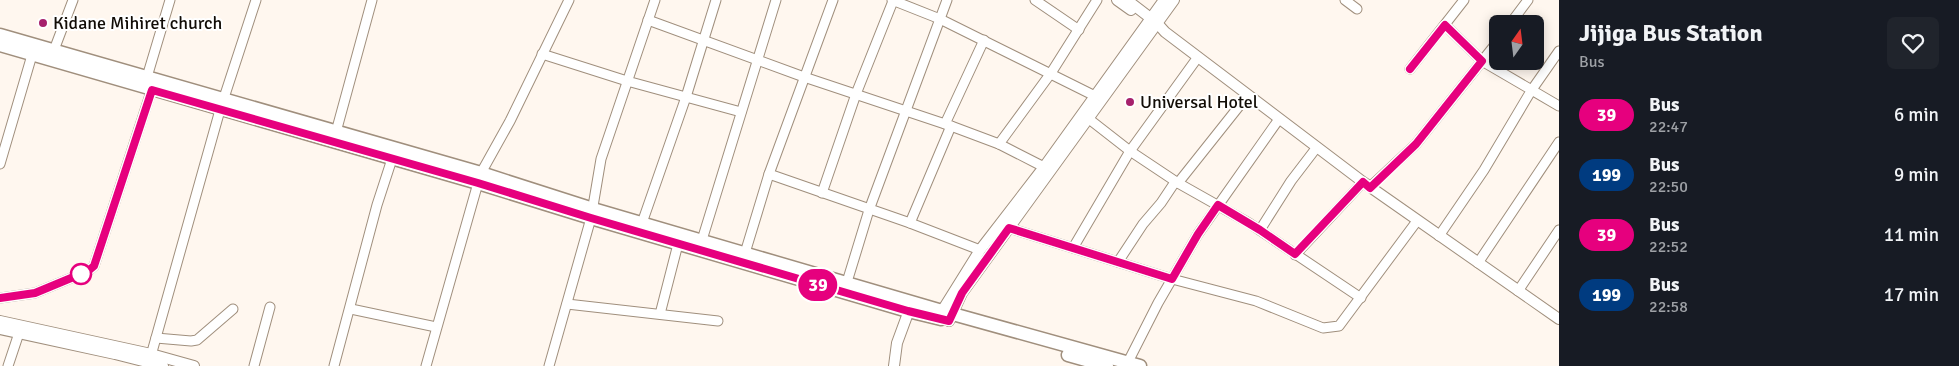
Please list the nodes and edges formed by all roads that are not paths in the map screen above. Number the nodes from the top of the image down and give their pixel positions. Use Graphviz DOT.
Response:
graph roads {
  1 [pos="73,0"];
  2 [pos="170,0"];
  3 [pos="256,0"];
  4 [pos="372,0"];
  5 [pos="569,0"];
  6 [pos="655,0"];
  7 [pos="716,0"];
  8 [pos="776,0"];
  9 [pos="833,0"];
  10 [pos="892,0"];
  11 [pos="947,0"];
  12 [pos="1034,0"];
  13 [pos="1098,0"];
  14 [pos="1117,0"];
  15 [pos="1127,0"];
  16 [pos="1164,0"];
  17 [pos="1174,0"];
  18 [pos="1345,0"];
  19 [pos="1464,0"];
  20 [pos="1528,0"];
  21 [pos="1357,9"];
  22 [pos="1517,15"];
  23 [pos="940,19"];
  24 [pos="648,20"];
  25 [pos="1152,23"];
  26 [pos="1445,25"];
  27 [pos="1079,30"];
  28 [pos="0,35"];
  29 [pos="704,40"];
  30 [pos="984,40"];
  31 [pos="0,45"];
  32 [pos="54,50"];
  33 [pos="1559,50"];
  34 [pos="1489,52"];
  35 [pos="32,54"];
  36 [pos="542,54"];
  37 [pos="1198,57"];
  38 [pos="758,59"];
  39 [pos="1482,61"];
  40 [pos="1410,69"];
  41 [pos="1051,73"];
  42 [pos="804,77"];
  43 [pos="626,81"];
  44 [pos="149,83"];
  45 [pos="1531,91"];
  46 [pos="856,94"];
  47 [pos="1248,95"];
  48 [pos="1095,96"];
  49 [pos="686,97"];
  50 [pos="222,105"];
  51 [pos="1559,106"];
  52 [pos="905,111"];
  53 [pos="741,112"];
  54 [pos="1089,119"];
  55 [pos="1279,119"];
  56 [pos="948,125"];
  57 [pos="336,132"];
  58 [pos="1559,142"];
  59 [pos="999,144"];
  60 [pos="1316,147"];
  61 [pos="1130,150"];
  62 [pos="392,159"];
  63 [pos="0,164"];
  64 [pos="1044,167"];
  65 [pos="769,174"];
  66 [pos="479,178"];
  67 [pos="1177,182"];
  68 [pos="1367,185"];
  69 [pos="822,193"];
  70 [pos="1218,205"];
  71 [pos="869,210"];
  72 [pos="592,214"];
  73 [pos="1417,221"];
  74 [pos="642,223"];
  75 [pos="910,223"];
  76 [pos="1009,228"];
  77 [pos="1260,230"];
  78 [pos="1559,230"];
  79 [pos="1439,236"];
  80 [pos="702,240"];
  81 [pos="678,244"];
  82 [pos="1072,248"];
  83 [pos="980,250"];
  84 [pos="745,253"];
  85 [pos="1295,254"];
  86 [pos="1118,262"];
  87 [pos="1478,263"];
  88 [pos="1172,279"];
  89 [pos="847,282"];
  90 [pos="1518,291"];
  91 [pos="0,298"];
  92 [pos="1361,298"];
  93 [pos="567,304"];
  94 [pos="270,307"];
  95 [pos="910,307"];
  96 [pos="233,309"];
  97 [pos="351,309"];
  98 [pos="660,314"];
  99 [pos="946,316"];
  100 [pos="1557,316"];
  101 [pos="0,321"];
  102 [pos="718,321"];
  103 [pos="436,328"];
  104 [pos="0,329"];
  105 [pos="19,333"];
  106 [pos="156,338"];
  107 [pos="149,361"];
  108 [pos="1134,364"];
  109 [pos="8,366"];
  110 [pos="163,366"];
  111 [pos="194,366"];
  112 [pos="254,366"];
  113 [pos="334,366"];
  114 [pos="426,366"];
  115 [pos="549,366"];
  116 [pos="894,366"];
  117 [pos="1107,366"];
  1 -- 32 [label="street"];
  2 -- 44 [label="street"];
  3 -- 50 [label="street"];
  4 -- 57 [label="street"];
  5 -- 36 [label="street"];
  6 -- 24 [label="street"];
  7 -- 29 [label="street"];
  8 -- 38 [label="street"];
  9 -- 42 [label="street"];
  10 -- 23 [label="street"];
  10 -- 46 [label="street"];
  11 -- 23 [label="street"];
  12 -- 27 [label="street"];
  13 -- 27 [label="street"];
  14 -- 25 [label="main road"];
  15 -- 25 [label="main road"];
  16 -- 25 [label="main road"];
  17 -- 25 [label="main road"];
  18 -- 21 [label="street"];
  19 -- 26 [label="street"];
  20 -- 22 [label="street"];
  23 -- 30 [label="street"];
  23 -- 52 [label="street"];
  24 -- 29 [label="street"];
  24 -- 43 [label="street"];
  25 -- 37 [label="main road"];
  25 -- 48 [label="main road"];
  25 -- 54 [label="main road"];
  26 -- 39 [label="street"];
  26 -- 40 [label="street"];
  27 -- 41 [label="street"];
  28 -- 32 [label="highway"];
  29 -- 38 [label="street"];
  29 -- 49 [label="street"];
  30 -- 41 [label="street"];
  30 -- 56 [label="street"];
  31 -- 35 [label="highway"];
  32 -- 44 [label="highway"];
  33 -- 45 [label="street"];
  34 -- 39 [label="street"];
  35 -- 44 [label="highway"];
  35 -- 63 [label="street"];
  36 -- 43 [label="street"];
  36 -- 66 [label="street"];
  37 -- 47 [label="main road"];
  37 -- 61 [label="street"];
  38 -- 42 [label="street"];
  38 -- 53 [label="street"];
  39 -- 45 [label="street"];
  39 -- 68 [label="street"];
  41 -- 48 [label="street"];
  41 -- 59 [label="street"];
  42 -- 46 [label="street"];
  42 -- 65 [label="street"];
  43 -- 49 [label="street"];
  43 -- 72 [label="street"];
  44 -- 50 [label="highway"];
  44 -- 91 [label="street"];
  45 -- 51 [label="street"];
  45 -- 79 [label="street"];
  46 -- 52 [label="street"];
  46 -- 69 [label="street"];
  47 -- 55 [label="main road"];
  47 -- 67 [label="street"];
  48 -- 64 [label="main road"];
  49 -- 53 [label="street"];
  49 -- 74 [label="street"];
  50 -- 57 [label="highway"];
  50 -- 62 [label="highway"];
  50 -- 106 [label="street"];
  52 -- 56 [label="street"];
  52 -- 71 [label="street"];
  53 -- 80 [label="street"];
  54 -- 61 [label="street"];
  54 -- 76 [label="main road"];
  55 -- 60 [label="main road"];
  55 -- 70 [label="street"];
  56 -- 59 [label="street"];
  56 -- 75 [label="street"];
  57 -- 66 [label="highway"];
  58 -- 87 [label="street"];
  59 -- 64 [label="street"];
  60 -- 68 [label="main road"];
  60 -- 77 [label="street"];
  61 -- 67 [label="street"];
  61 -- 82 [label="street"];
  62 -- 66 [label="highway"];
  62 -- 97 [label="street"];
  64 -- 83 [label="main road"];
  65 -- 69 [label="street"];
  65 -- 84 [label="street"];
  66 -- 72 [label="highway"];
  66 -- 103 [label="street"];
  67 -- 70 [label="street"];
  67 -- 86 [label="street"];
  68 -- 73 [label="main road"];
  68 -- 85 [label="street"];
  69 -- 71 [label="street"];
  70 -- 77 [label="street"];
  70 -- 88 [label="street"];
  71 -- 75 [label="street"];
  71 -- 89 [label="street"];
  72 -- 74 [label="highway"];
  72 -- 81 [label="highway"];
  72 -- 93 [label="street"];
  73 -- 79 [label="main road"];
  73 -- 92 [label="street"];
  74 -- 80 [label="highway"];
  75 -- 83 [label="street"];
  76 -- 82 [label="street"];
  76 -- 99 [label="main road"];
  77 -- 85 [label="street"];
  78 -- 90 [label="street"];
  79 -- 87 [label="main road"];
  80 -- 84 [label="highway"];
  81 -- 95 [label="highway"];
  81 -- 98 [label="street"];
  82 -- 86 [label="street"];
  83 -- 99 [label="main road"];
  84 -- 89 [label="highway"];
  85 -- 92 [label="street"];
  86 -- 88 [label="street"];
  87 -- 90 [label="main road"];
  88 -- 92 [label="street"];
  88 -- 108 [label="street"];
  89 -- 95 [label="highway"];
  90 -- 100 [label="main road"];
  93 -- 98 [label="street"];
  93 -- 115 [label="street"];
  94 -- 112 [label="street"];
  95 -- 99 [label="highway"];
  95 -- 116 [label="main road"];
  96 -- 106 [label="street"];
  97 -- 103 [label="street"];
  97 -- 113 [label="street"];
  98 -- 102 [label="street"];
  99 -- 108 [label="highway"];
  99 -- 117 [label="highway"];
  101 -- 107 [label="main road"];
  103 -- 114 [label="street"];
  104 -- 105 [label="main road"];
  105 -- 107 [label="main road"];
  105 -- 109 [label="street"];
  106 -- 107 [label="street"];
  107 -- 110 [label="main road"];
  107 -- 111 [label="main road"];
}
